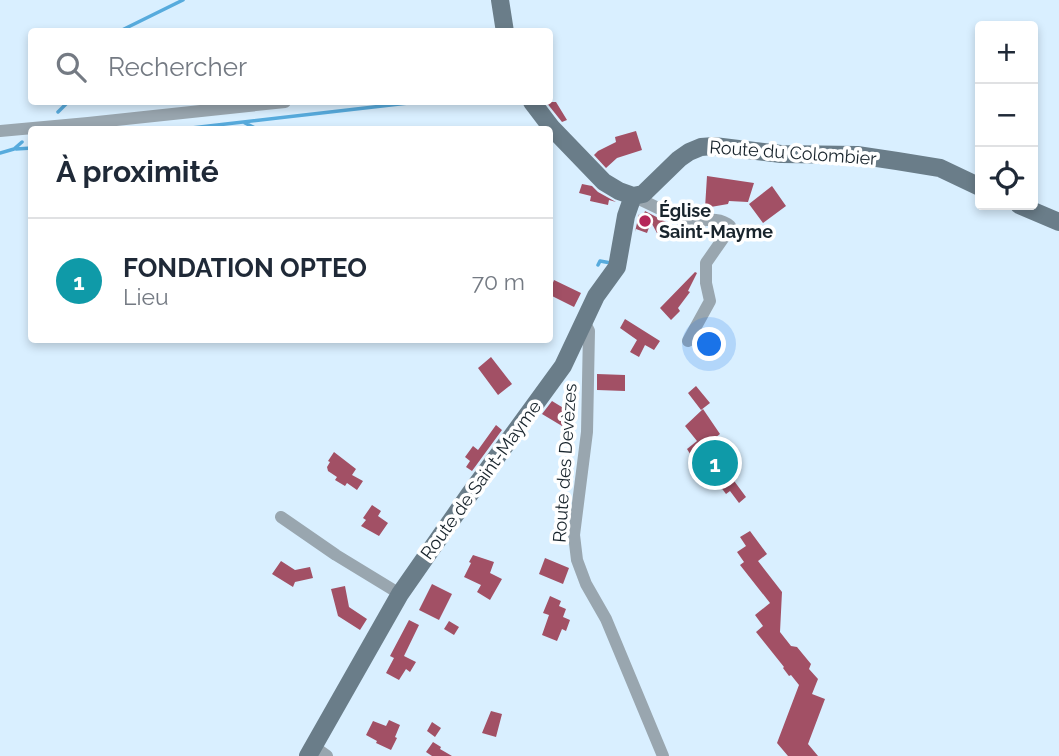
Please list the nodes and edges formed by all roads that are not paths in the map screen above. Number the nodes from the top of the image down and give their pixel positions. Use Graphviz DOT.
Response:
graph roads {
  1 [pos="499,0"];
  2 [pos="504,28"];
  3 [pos="257,105"];
  4 [pos="534,105"];
  5 [pos="55,126"];
  6 [pos="550,126"];
  7 [pos="28,128"];
  8 [pos="553,129"];
  9 [pos="0,131"];
  10 [pos="975,185"];
  11 [pos="633,196"];
  12 [pos="1031,210"];
  13 [pos="1059,222"];
  14 [pos="585,323"];
  15 [pos="688,341"];
  16 [pos="281,517"];
  17 [pos="400,594"];
  18 [pos="316,753"];
  19 [pos="663,756"];
  1 -- 2 [label="street"];
  3 -- 5 [label="street"];
  4 -- 6 [label="street"];
  7 -- 9 [label="street"];
  8 -- 11 [label="street"];
  10 -- 11 [label="street, Route du Colombier"];
  11 -- 14 [label="street, Route de Saint-Mayme"];
  11 -- 15 [label="street"];
  12 -- 13 [label="street"];
  14 -- 17 [label="street, Route de Saint-Mayme"];
  14 -- 19 [label="street, Route des Devèzes"];
  16 -- 17 [label="street"];
  17 -- 18 [label="street, Route de Saint-Mayme"];
}
